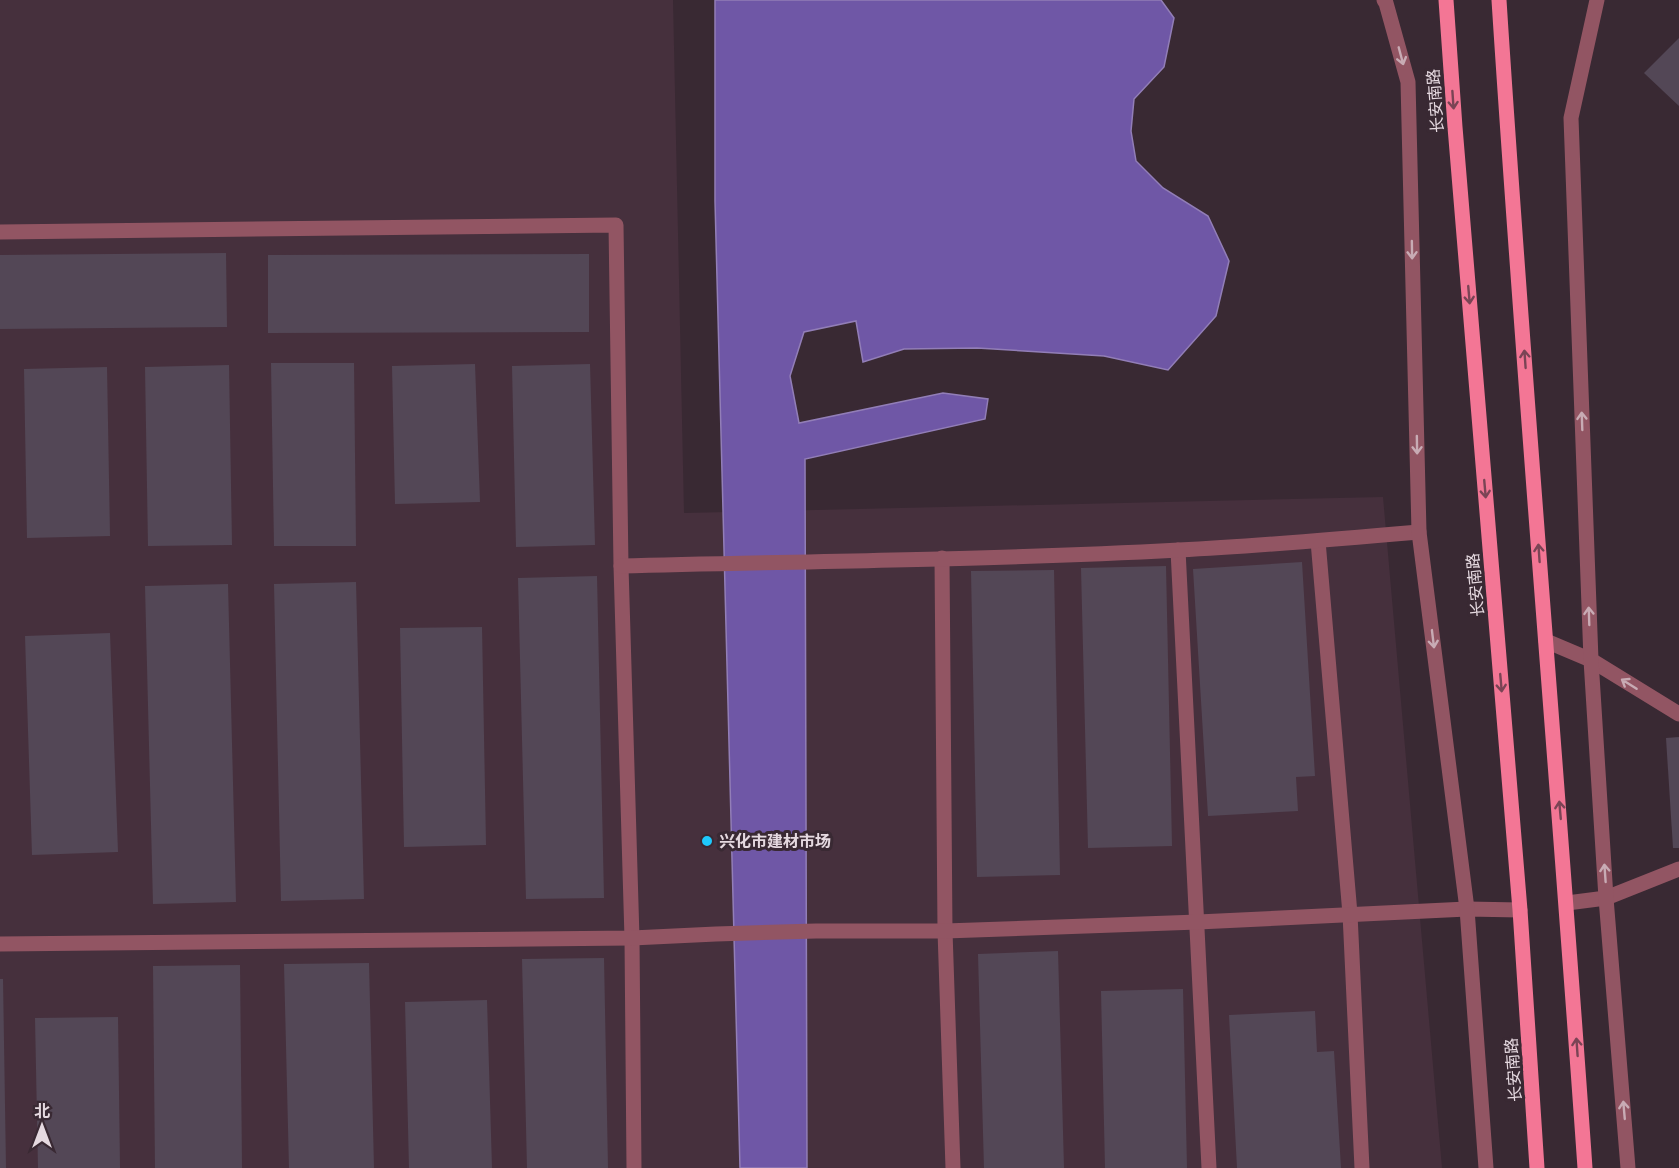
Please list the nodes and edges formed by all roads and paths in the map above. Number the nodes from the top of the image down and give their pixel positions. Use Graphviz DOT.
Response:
graph roads {
  1 [pos="1384,0"];
  2 [pos="1446,0"];
  3 [pos="1499,0"];
  4 [pos="1597,0"];
  5 [pos="0,232"];
  6 [pos="1419,532"];
  7 [pos="1318,541"];
  8 [pos="1178,550"];
  9 [pos="942,558"];
  10 [pos="621,566"];
  11 [pos="1546,641"];
  12 [pos="1591,660"];
  13 [pos="1679,714"];
  14 [pos="1679,869"];
  15 [pos="1606,898"];
  16 [pos="1567,903"];
  17 [pos="1467,909"];
  18 [pos="1520,910"];
  19 [pos="1350,914"];
  20 [pos="1198,922"];
  21 [pos="945,931"];
  22 [pos="632,938"];
  23 [pos="0,944"];
  24 [pos="634,1168"];
  25 [pos="953,1168"];
  26 [pos="1209,1168"];
  27 [pos="1362,1168"];
  28 [pos="1486,1168"];
  29 [pos="1537,1168"];
  30 [pos="1585,1168"];
  31 [pos="1628,1168"];
  1 -- 6 [label="street, one-way"];
  2 -- 18 [label="main road, 长安南路, one-way"];
  11 -- 3 [label="main road, one-way"];
  12 -- 4 [label="street, one-way"];
  5 -- 10 [label="street"];
  6 -- 7 [label="street"];
  6 -- 17 [label="street, one-way"];
  7 -- 8 [label="street"];
  7 -- 19 [label="street"];
  8 -- 9 [label="street"];
  8 -- 20 [label="street"];
  9 -- 10 [label="street"];
  9 -- 21 [label="street"];
  10 -- 22 [label="street"];
  11 -- 12 [label="street"];
  16 -- 11 [label="main road, one-way"];
  13 -- 12 [label="street, one-way"];
  15 -- 12 [label="street, one-way"];
  14 -- 15 [label="street"];
  15 -- 16 [label="street"];
  31 -- 15 [label="street, one-way"];
  30 -- 16 [label="main road, one-way"];
  17 -- 18 [label="street"];
  17 -- 19 [label="street"];
  17 -- 28 [label="street"];
  18 -- 29 [label="main road, 长安南路"];
  19 -- 20 [label="street"];
  19 -- 27 [label="street"];
  20 -- 21 [label="street"];
  20 -- 26 [label="street"];
  21 -- 22 [label="street"];
  21 -- 25 [label="street"];
  22 -- 23 [label="street"];
  22 -- 24 [label="street"];
}
